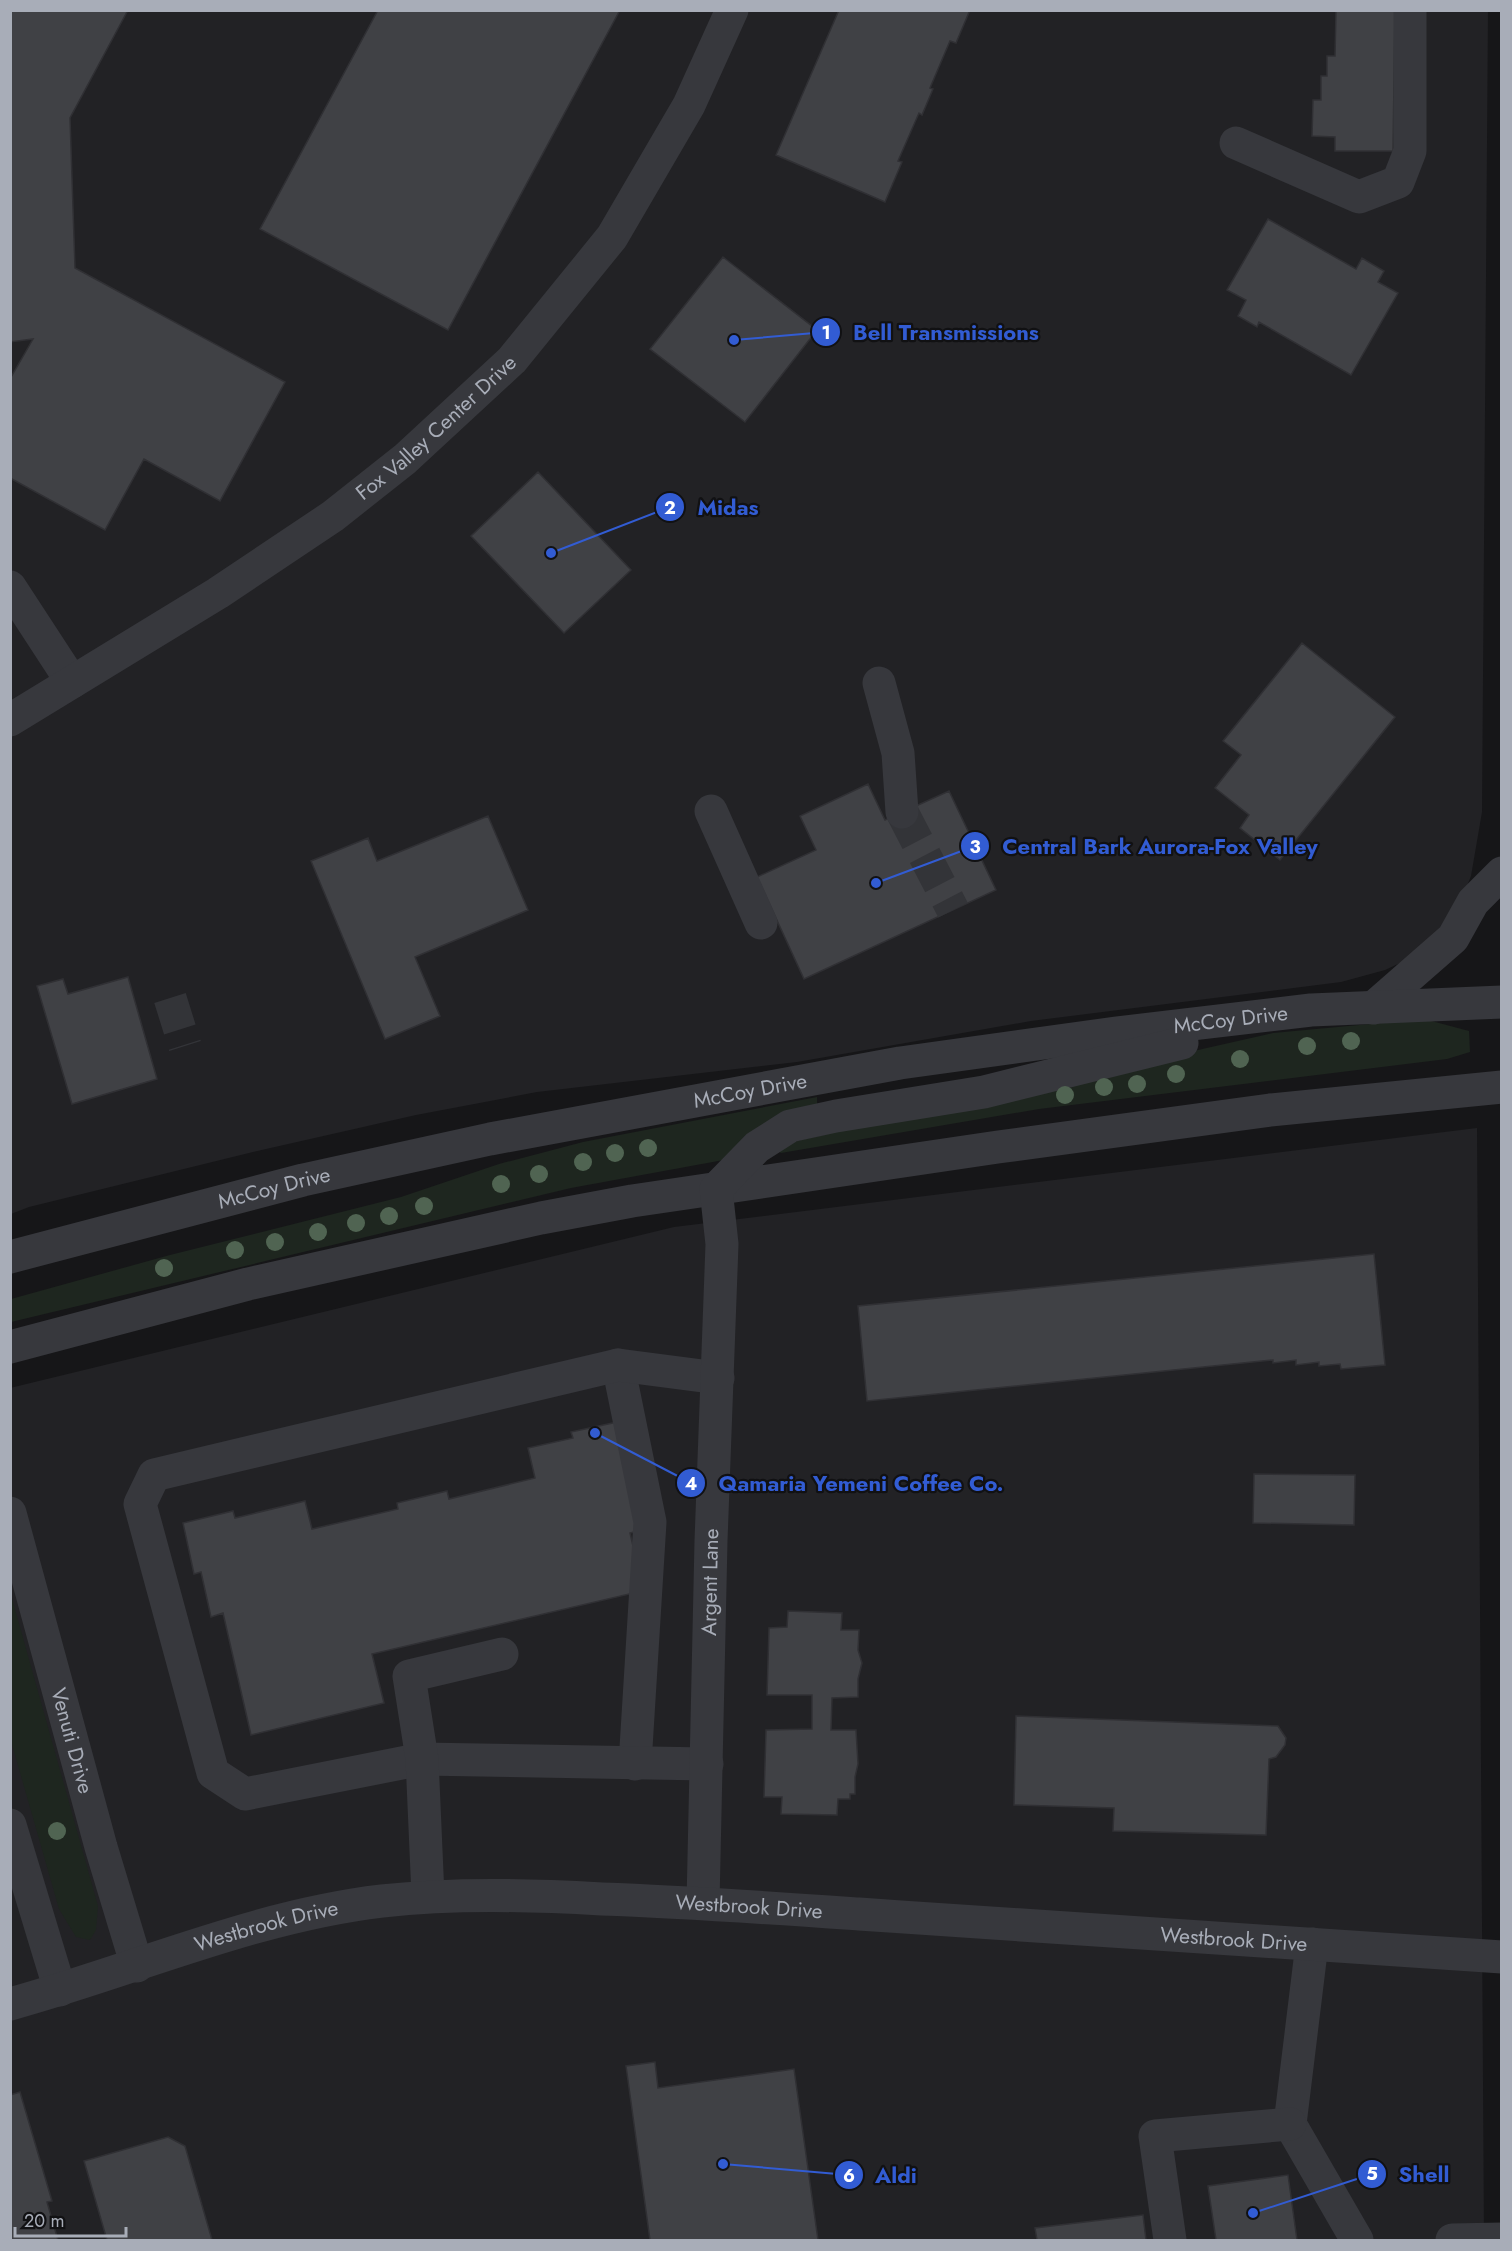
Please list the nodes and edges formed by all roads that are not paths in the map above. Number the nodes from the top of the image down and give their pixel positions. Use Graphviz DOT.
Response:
graph roads {
  1 [pos="732,10"];
  2 [pos="1410,10"];
  3 [pos="1236,143"];
  4 [pos="10,587"];
  5 [pos="72,682"];
  6 [pos="879,683"];
  7 [pos="12,716"];
  8 [pos="711,811"];
  9 [pos="902,812"];
  10 [pos="1502,873"];
  11 [pos="761,923"];
  12 [pos="1502,1002"];
  13 [pos="1373,1008"];
  14 [pos="1311,1010"];
  15 [pos="1502,1088"];
  16 [pos="716,1189"];
  17 [pos="10,1257"];
  18 [pos="10,1347"];
  19 [pos="618,1365"];
  20 [pos="718,1378"];
  21 [pos="10,1514"];
  22 [pos="502,1654"];
  23 [pos="422,1759"];
  24 [pos="635,1764"];
  25 [pos="707,1764"];
  26 [pos="10,1825"];
  27 [pos="428,1896"];
  28 [pos="703,1903"];
  29 [pos="1312,1944"];
  30 [pos="1502,1957"];
  31 [pos="137,1966"];
  32 [pos="60,1990"];
  33 [pos="10,2004"];
  34 [pos="1290,2124"];
  35 [pos="1502,2239"];
  36 [pos="1170,2241"];
  37 [pos="1357,2241"];
  38 [pos="1452,2241"];
  1 -- 5 [label="street, Fox Valley Center Drive"];
  2 -- 3 [label="street"];
  4 -- 5 [label="street"];
  5 -- 7 [label="street, Fox Valley Center Drive"];
  6 -- 9 [label="street"];
  8 -- 11 [label="street"];
  10 -- 13 [label="street"];
  12 -- 13 [label="street, McCoy Drive"];
  13 -- 14 [label="street, McCoy Drive"];
  14 -- 16 [label="street"];
  14 -- 17 [label="street, McCoy Drive"];
  15 -- 16 [label="street"];
  16 -- 18 [label="street"];
  16 -- 20 [label="street, Argent Lane"];
  19 -- 20 [label="street"];
  19 -- 23 [label="street"];
  19 -- 24 [label="street"];
  20 -- 25 [label="street, Argent Lane"];
  21 -- 31 [label="street, Venuti Drive"];
  22 -- 23 [label="street"];
  23 -- 24 [label="street"];
  23 -- 27 [label="street"];
  24 -- 25 [label="street"];
  25 -- 28 [label="street, Argent Lane"];
  26 -- 32 [label="street"];
  27 -- 28 [label="street, Westbrook Drive"];
  27 -- 31 [label="street, Westbrook Drive"];
  28 -- 29 [label="street, Westbrook Drive"];
  29 -- 30 [label="street, Westbrook Drive"];
  29 -- 34 [label="street"];
  31 -- 32 [label="street, Westbrook Drive"];
  32 -- 33 [label="street, Westbrook Drive"];
  34 -- 36 [label="street"];
  34 -- 37 [label="street"];
  35 -- 38 [label="street"];
}
